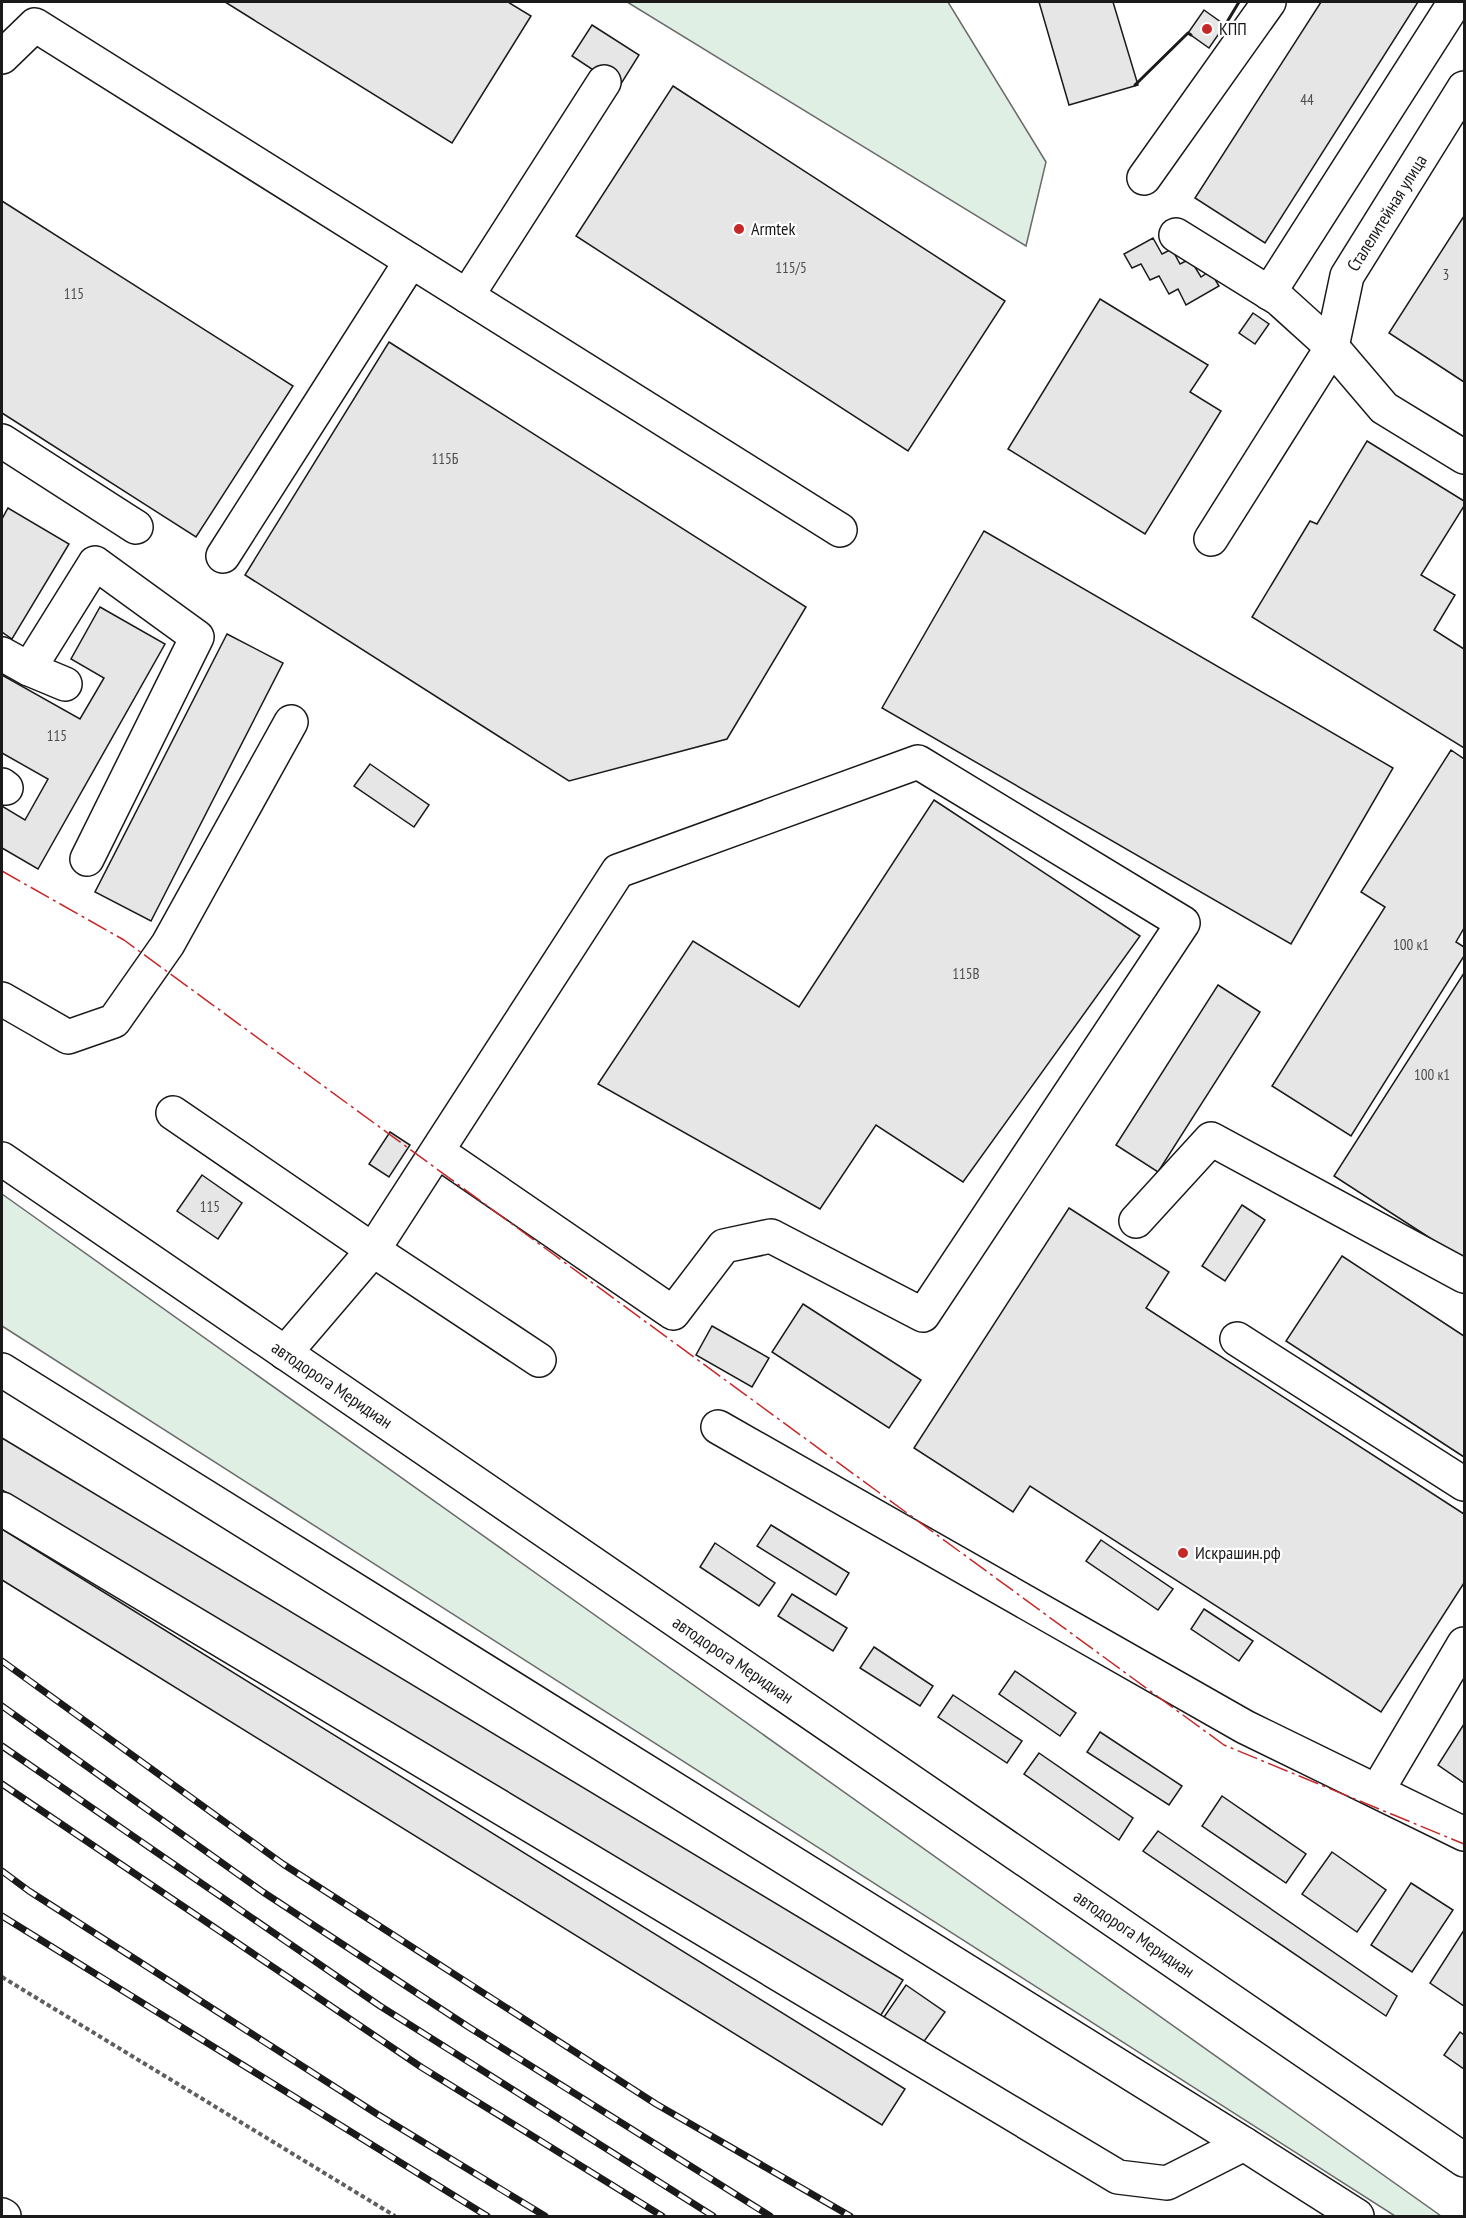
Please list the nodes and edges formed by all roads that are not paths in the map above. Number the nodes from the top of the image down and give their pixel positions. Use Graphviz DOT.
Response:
graph roads {
  1 [pos="1269,2"];
  2 [pos="1455,2"];
  3 [pos="2,57"];
  4 [pos="604,82"];
  5 [pos="1464,88"];
  6 [pos="1144,178"];
  7 [pos="1176,235"];
  8 [pos="411,261"];
  9 [pos="1269,293"];
  10 [pos="467,296"];
  11 [pos="1332,346"];
  12 [pos="2,441"];
  13 [pos="1464,457"];
  14 [pos="136,527"];
  15 [pos="840,530"];
  16 [pos="1211,539"];
  17 [pos="223,556"];
  18 [pos="15,662"];
  19 [pos="65,684"];
  20 [pos="291,722"];
  21 [pos="87,859"];
  22 [pos="2,999"];
  23 [pos="173,1113"];
  24 [pos="437,1151"];
  25 [pos="2,1159"];
  26 [pos="1136,1221"];
  27 [pos="373,1250"];
  28 [pos="1464,1276"];
  29 [pos="1237,1339"];
  30 [pos="285,1353"];
  31 [pos="539,1360"];
  32 [pos="2,1370"];
  33 [pos="718,1427"];
  34 [pos="1464,1484"];
  35 [pos="2,1509"];
  36 [pos="1464,1644"];
  37 [pos="1377,1791"];
  38 [pos="1464,1834"];
  39 [pos="1244,2144"];
  40 [pos="1464,2160"];
  41 [pos="1357,2217"];
  1 -- 6 [label="main road"];
  2 -- 9 [label="main road"];
  3 -- 8 [label="main road"];
  4 -- 10 [label="main road"];
  5 -- 11 [label="main road, Сталелитейная улица"];
  7 -- 9 [label="main road"];
  8 -- 10 [label="main road"];
  8 -- 17 [label="main road"];
  9 -- 11 [label="main road"];
  10 -- 15 [label="main road"];
  11 -- 13 [label="main road"];
  11 -- 16 [label="main road, Сталелитейная улица"];
  12 -- 14 [label="main road"];
  18 -- 19 [label="main road"];
  18 -- 21 [label="main road"];
  20 -- 22 [label="main road"];
  23 -- 27 [label="main road"];
  24 -- 24 [label="main road"];
  24 -- 27 [label="main road"];
  25 -- 30 [label="main road, автодорога Меридиан"];
  26 -- 28 [label="main road"];
  27 -- 30 [label="main road"];
  27 -- 31 [label="main road"];
  29 -- 34 [label="main road"];
  30 -- 40 [label="main road, автодорога Меридиан"];
  32 -- 39 [label="main road"];
  33 -- 37 [label="main road"];
  35 -- 39 [label="main road"];
  36 -- 37 [label="main road"];
  37 -- 38 [label="main road"];
  39 -- 41 [label="main road"];
}
